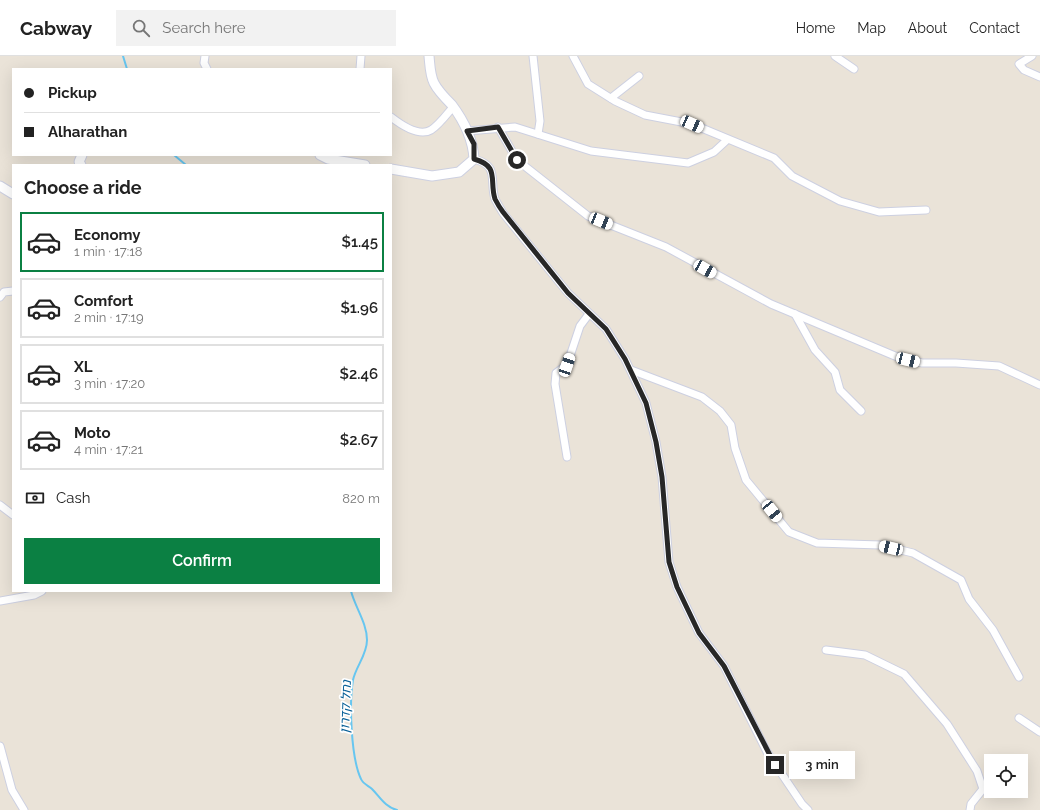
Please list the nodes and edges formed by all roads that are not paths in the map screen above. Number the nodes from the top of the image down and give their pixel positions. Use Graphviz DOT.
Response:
graph roads {
  1 [pos="205,56"];
  2 [pos="361,56"];
  3 [pos="533,56"];
  4 [pos="574,56"];
  5 [pos="836,56"];
  6 [pos="1032,56"];
  7 [pos="431,58"];
  8 [pos="206,68"];
  9 [pos="360,68"];
  10 [pos="854,69"];
  11 [pos="639,76"];
  12 [pos="1040,77"];
  13 [pos="611,98"];
  14 [pos="453,107"];
  15 [pos="392,118"];
  16 [pos="498,127"];
  17 [pos="467,131"];
  18 [pos="538,134"];
  19 [pos="727,140"];
  20 [pos="322,156"];
  21 [pos="474,159"];
  22 [pos="359,164"];
  23 [pos="392,169"];
  24 [pos="0,186"];
  25 [pos="12,193"];
  26 [pos="926,210"];
  27 [pos="12,291"];
  28 [pos="0,297"];
  29 [pos="589,314"];
  30 [pos="795,314"];
  31 [pos="631,370"];
  32 [pos="1040,385"];
  33 [pos="861,412"];
  34 [pos="567,457"];
  35 [pos="0,505"];
  36 [pos="12,514"];
  37 [pos="40,592"];
  38 [pos="0,601"];
  39 [pos="826,650"];
  40 [pos="1019,677"];
  41 [pos="1019,718"];
  42 [pos="1040,732"];
  43 [pos="0,746"];
  44 [pos="24,810"];
  45 [pos="808,810"];
  46 [pos="970,810"];
  1 -- 8 [label="street"];
  2 -- 9 [label="street"];
  3 -- 18 [label="street"];
  4 -- 13 [label="street"];
  5 -- 10 [label="street"];
  6 -- 12 [label="street"];
  7 -- 14 [label="street"];
  11 -- 13 [label="street"];
  13 -- 19 [label="street"];
  14 -- 15 [label="street"];
  14 -- 17 [label="street"];
  16 -- 17 [label="street"];
  16 -- 18 [label="street"];
  16 -- 30 [label="street"];
  17 -- 21 [label="street"];
  18 -- 19 [label="street"];
  19 -- 26 [label="street"];
  20 -- 22 [label="street"];
  21 -- 23 [label="street"];
  21 -- 29 [label="street"];
  24 -- 25 [label="street"];
  27 -- 28 [label="street"];
  29 -- 31 [label="street"];
  29 -- 34 [label="street"];
  30 -- 32 [label="street"];
  30 -- 33 [label="street"];
  31 -- 40 [label="street"];
  31 -- 45 [label="street"];
  35 -- 36 [label="street"];
  37 -- 38 [label="street"];
  39 -- 46 [label="street"];
  41 -- 42 [label="street"];
  43 -- 44 [label="street"];
}
